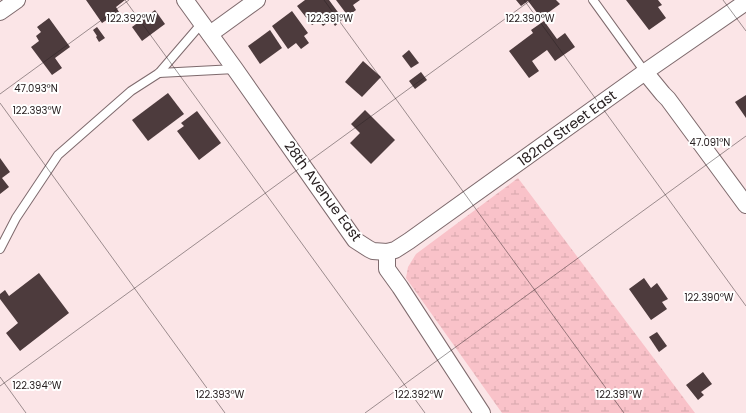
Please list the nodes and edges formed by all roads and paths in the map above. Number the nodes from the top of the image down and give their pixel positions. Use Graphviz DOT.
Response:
graph roads {
  1 [pos="17,0"];
  2 [pos="185,0"];
  3 [pos="257,0"];
  4 [pos="593,0"];
  5 [pos="746,2"];
  6 [pos="0,12"];
  7 [pos="206,29"];
  8 [pos="235,69"];
  9 [pos="645,72"];
  10 [pos="159,73"];
  11 [pos="746,205"];
  12 [pos="0,249"];
  13 [pos="387,252"];
  14 [pos="482,413"];
  1 -- 6 [label="street"];
  2 -- 7 [label="street, 28th Avenue East"];
  3 -- 7 [label="street"];
  4 -- 9 [label="lane"];
  5 -- 9 [label="street, 182nd Street East"];
  7 -- 8 [label="street, 28th Avenue East"];
  7 -- 10 [label="lane"];
  8 -- 10 [label="lane"];
  8 -- 13 [label="street, 28th Avenue East"];
  9 -- 11 [label="street"];
  9 -- 13 [label="street, 182nd Street East"];
  10 -- 12 [label="lane"];
  13 -- 14 [label="street"];
}
